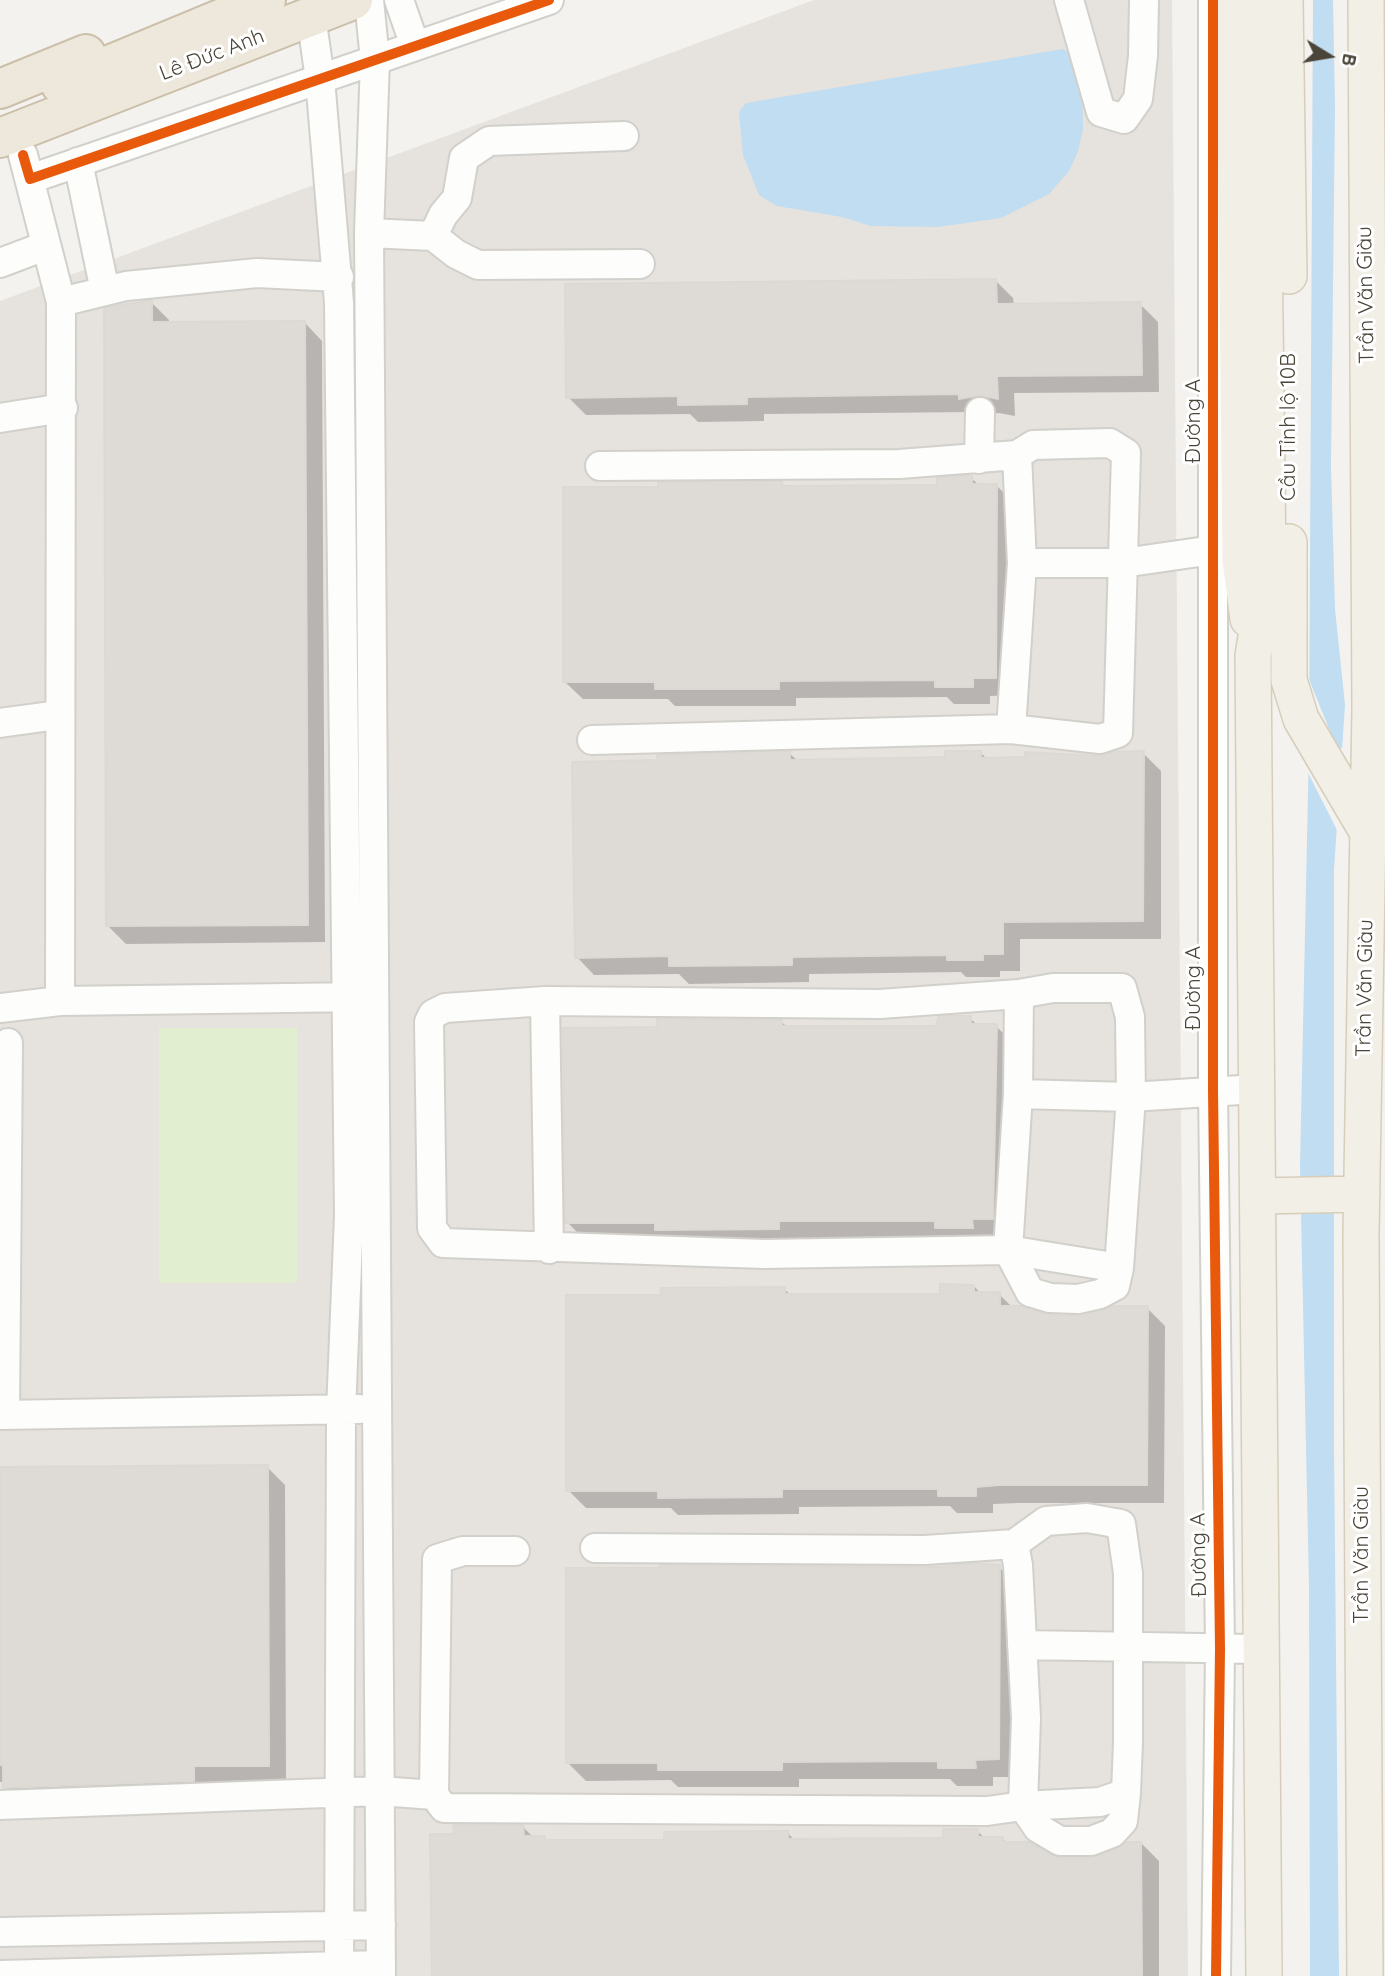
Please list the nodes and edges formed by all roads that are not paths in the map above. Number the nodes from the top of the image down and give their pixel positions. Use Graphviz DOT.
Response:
graph roads {
  1 [pos="266,0"];
  2 [pos="353,0"];
  3 [pos="369,0"];
  4 [pos="399,0"];
  5 [pos="549,0"];
  6 [pos="1069,0"];
  7 [pos="1144,0"];
  8 [pos="1213,0"];
  9 [pos="1234,0"];
  10 [pos="1261,0"];
  11 [pos="1285,0"];
  12 [pos="1366,0"];
  13 [pos="229,15"];
  14 [pos="311,16"];
  15 [pos="415,46"];
  16 [pos="375,60"];
  17 [pos="320,79"];
  18 [pos="0,89"];
  19 [pos="0,111"];
  20 [pos="374,119"];
  21 [pos="1375,120"];
  22 [pos="324,131"];
  23 [pos="624,136"];
  24 [pos="11,157"];
  25 [pos="78,162"];
  26 [pos="369,233"];
  27 [pos="433,236"];
  28 [pos="45,246"];
  29 [pos="0,263"];
  30 [pos="640,264"];
  31 [pos="1375,266"];
  32 [pos="339,277"];
  33 [pos="105,291"];
  34 [pos="61,302"];
  35 [pos="63,408"];
  36 [pos="980,412"];
  37 [pos="0,418"];
  38 [pos="1017,456"];
  39 [pos="979,459"];
  40 [pos="600,466"];
  41 [pos="1213,550"];
  42 [pos="1022,563"];
  43 [pos="1123,563"];
  44 [pos="1254,650"];
  45 [pos="344,699"];
  46 [pos="372,699"];
  47 [pos="1377,709"];
  48 [pos="58,715"];
  49 [pos="0,723"];
  50 [pos="1011,729"];
  51 [pos="592,740"];
  52 [pos="1368,833"];
  53 [pos="1018,994"];
  54 [pos="360,997"];
  55 [pos="60,1001"];
  56 [pos="545,1001"];
  57 [pos="0,1008"];
  58 [pos="8,1043"];
  59 [pos="1256,1089"];
  60 [pos="1213,1090"];
  61 [pos="1018,1094"];
  62 [pos="1131,1097"];
  63 [pos="1369,1178"];
  64 [pos="1259,1196"];
  65 [pos="549,1249"];
  66 [pos="1008,1250"];
  67 [pos="1119,1268"];
  68 [pos="376,1408"];
  69 [pos="341,1411"];
  70 [pos="3,1415"];
  71 [pos="1014,1544"];
  72 [pos="595,1548"];
  73 [pos="515,1551"];
  74 [pos="1374,1624"];
  75 [pos="1022,1645"];
  76 [pos="1126,1648"];
  77 [pos="1263,1649"];
  78 [pos="1220,1650"];
  79 [pos="1374,1781"];
  80 [pos="380,1791"];
  81 [pos="339,1793"];
  82 [pos="1126,1793"];
  83 [pos="434,1795"];
  84 [pos="0,1805"];
  85 [pos="1023,1806"];
  86 [pos="381,1925"];
  87 [pos="339,1926"];
  88 [pos="208,1927"];
  89 [pos="79,1929"];
  90 [pos="0,1932"];
  91 [pos="209,1970"];
  92 [pos="339,1971"];
  93 [pos="382,1971"];
  94 [pos="78,1973"];
  95 [pos="0,1975"];
  96 [pos="1216,1976"];
  97 [pos="1264,1976"];
  98 [pos="1365,1976"];
  1 -- 13 [label="highway, Lê Đức Anh"];
  2 -- 14 [label="highway, Lê Đức Anh"];
  3 -- 16 [label="street"];
  4 -- 15 [label="street"];
  5 -- 15 [label="street"];
  6 -- 7 [label="street"];
  8 -- 41 [label="street, Đường A"];
  9 -- 44 [label="main road"];
  10 -- 44 [label="main road, Cầu Tỉnh lộ 10B"];
  11 -- 52 [label="main road, Cầu Tỉnh lộ 10B"];
  12 -- 21 [label="main road, Trần Văn Giàu"];
  13 -- 18 [label="highway, Lê Đức Anh"];
  13 -- 19 [label="highway, Lê Đức Anh"];
  14 -- 17 [label="street"];
  14 -- 24 [label="highway, Lê Đức Anh"];
  15 -- 16 [label="street"];
  16 -- 17 [label="street"];
  16 -- 20 [label="street"];
  17 -- 22 [label="street"];
  17 -- 25 [label="street"];
  20 -- 22 [label="street"];
  20 -- 26 [label="street"];
  21 -- 31 [label="main road, Trần Văn Giàu"];
  22 -- 32 [label="street"];
  23 -- 27 [label="street"];
  24 -- 25 [label="street"];
  24 -- 28 [label="street"];
  25 -- 33 [label="street"];
  26 -- 27 [label="street"];
  26 -- 46 [label="street"];
  27 -- 30 [label="street"];
  28 -- 29 [label="street"];
  28 -- 34 [label="street"];
  31 -- 47 [label="main road, Trần Văn Giàu"];
  32 -- 33 [label="street"];
  32 -- 45 [label="street"];
  33 -- 34 [label="street"];
  34 -- 35 [label="street"];
  35 -- 37 [label="street"];
  35 -- 48 [label="street"];
  36 -- 39 [label="street"];
  38 -- 39 [label="street"];
  38 -- 42 [label="street"];
  38 -- 43 [label="street"];
  39 -- 40 [label="street"];
  41 -- 43 [label="street"];
  41 -- 60 [label="street, Đường A"];
  42 -- 43 [label="street"];
  42 -- 50 [label="street"];
  43 -- 50 [label="street"];
  44 -- 59 [label="main road"];
  45 -- 46 [label="street"];
  45 -- 54 [label="street"];
  46 -- 54 [label="street"];
  47 -- 52 [label="main road, Trần Văn Giàu"];
  48 -- 49 [label="street"];
  48 -- 55 [label="street"];
  50 -- 51 [label="street"];
  52 -- 63 [label="main road, Trần Văn Giàu"];
  53 -- 56 [label="street"];
  53 -- 61 [label="street"];
  53 -- 62 [label="street"];
  54 -- 55 [label="street"];
  54 -- 68 [label="street"];
  54 -- 69 [label="street"];
  55 -- 57 [label="street"];
  56 -- 65 [label="street"];
  56 -- 65 [label="street"];
  58 -- 70 [label="street"];
  59 -- 60 [label="street"];
  59 -- 64 [label="main road"];
  60 -- 62 [label="street"];
  60 -- 78 [label="street, Đường A"];
  61 -- 62 [label="street"];
  61 -- 66 [label="street"];
  62 -- 67 [label="street"];
  63 -- 64 [label="main road"];
  63 -- 74 [label="main road, Trần Văn Giàu"];
  64 -- 77 [label="main road"];
  65 -- 66 [label="street"];
  66 -- 67 [label="street"];
  66 -- 67 [label="street"];
  68 -- 69 [label="street"];
  68 -- 80 [label="street"];
  69 -- 70 [label="street"];
  69 -- 81 [label="street"];
  71 -- 72 [label="street"];
  71 -- 75 [label="street"];
  71 -- 76 [label="street"];
  73 -- 83 [label="street"];
  74 -- 79 [label="main road, Trần Văn Giàu"];
  75 -- 76 [label="street"];
  75 -- 85 [label="street"];
  76 -- 78 [label="street"];
  76 -- 82 [label="street"];
  77 -- 78 [label="street"];
  77 -- 97 [label="main road"];
  78 -- 96 [label="street, Đường A"];
  79 -- 98 [label="main road, Trần Văn Giàu"];
  80 -- 81 [label="street"];
  80 -- 83 [label="street"];
  80 -- 86 [label="street"];
  81 -- 84 [label="street"];
  81 -- 87 [label="street"];
  82 -- 85 [label="street"];
  82 -- 85 [label="street"];
  83 -- 85 [label="street"];
  86 -- 87 [label="street"];
  86 -- 93 [label="street"];
  87 -- 88 [label="street"];
  87 -- 92 [label="street"];
  88 -- 89 [label="street"];
  88 -- 91 [label="street"];
  89 -- 90 [label="street"];
  89 -- 94 [label="street"];
  91 -- 92 [label="street"];
  91 -- 94 [label="street"];
  92 -- 93 [label="street"];
  94 -- 95 [label="street"];
}
